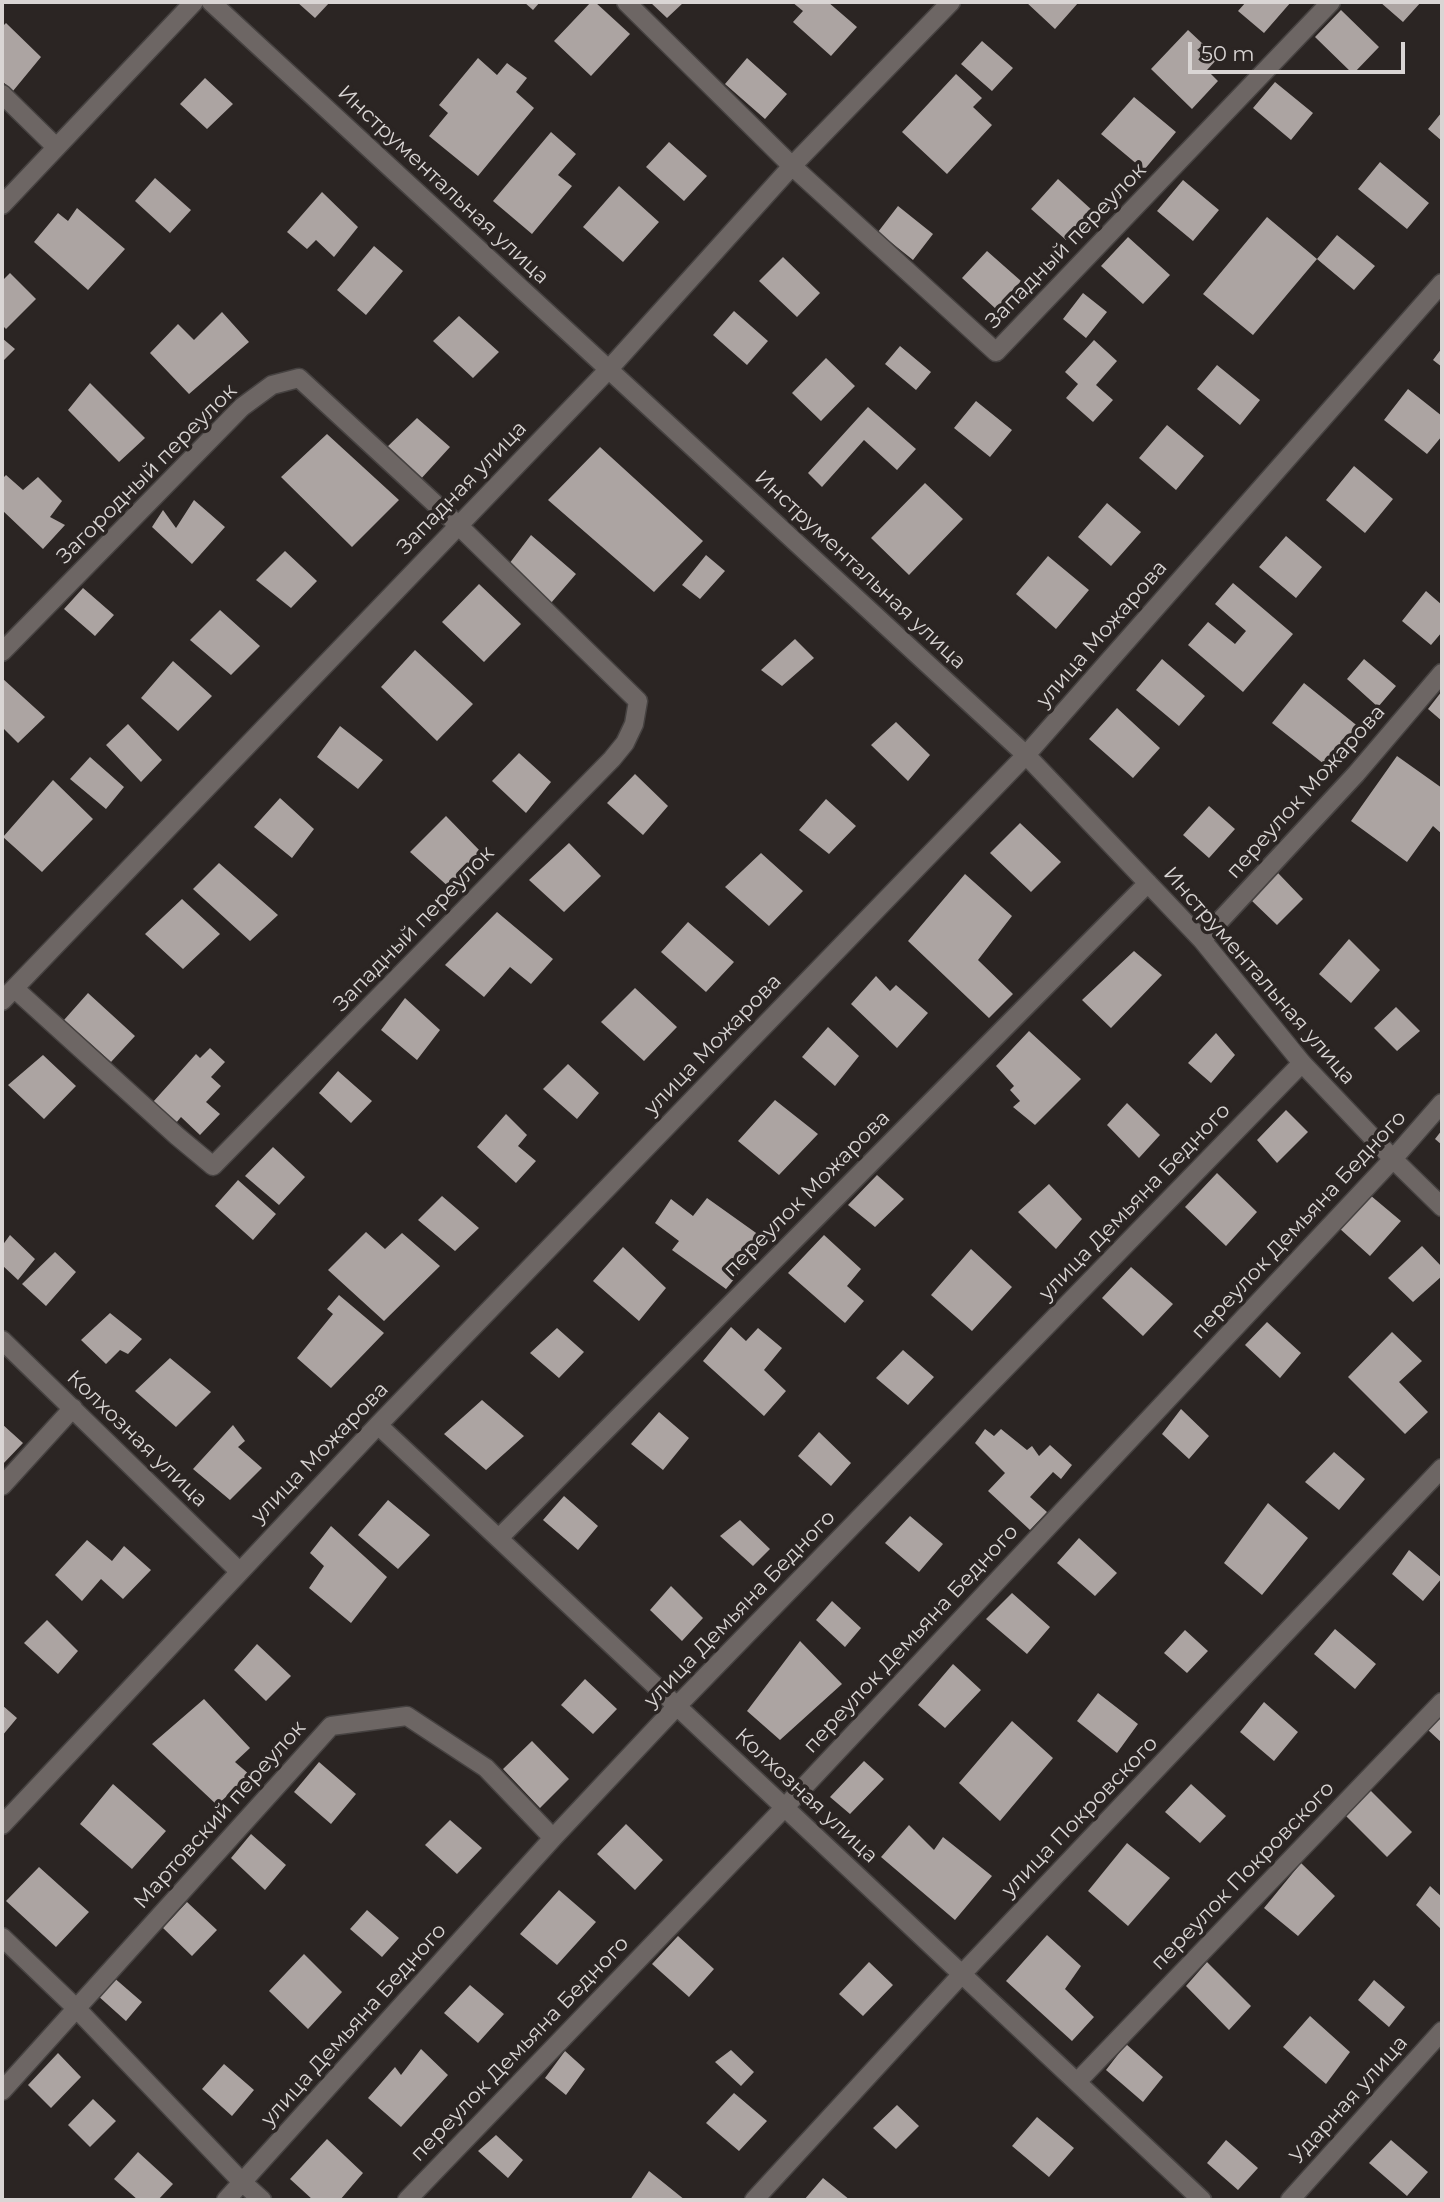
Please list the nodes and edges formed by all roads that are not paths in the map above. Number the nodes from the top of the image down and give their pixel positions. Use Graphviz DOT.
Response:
graph roads {
  1 [pos="194,2"];
  2 [pos="211,2"];
  3 [pos="626,2"];
  4 [pos="951,2"];
  5 [pos="1331,2"];
  6 [pos="2,94"];
  7 [pos="56,147"];
  8 [pos="792,166"];
  9 [pos="2,205"];
  10 [pos="1442,283"];
  11 [pos="609,369"];
  12 [pos="458,525"];
  13 [pos="2,652"];
  14 [pos="1442,673"];
  15 [pos="1026,755"];
  16 [pos="1148,883"];
  17 [pos="1202,940"];
  18 [pos="8,995"];
  19 [pos="1302,1063"];
  20 [pos="1442,1103"];
  21 [pos="1393,1159"];
  22 [pos="1442,1207"];
  23 [pos="2,1340"];
  24 [pos="73,1408"];
  25 [pos="378,1425"];
  26 [pos="1442,1468"];
  27 [pos="2,1486"];
  28 [pos="499,1538"];
  29 [pos="239,1571"];
  30 [pos="1442,1702"];
  31 [pos="677,1706"];
  32 [pos="785,1807"];
  33 [pos="2,1825"];
  34 [pos="553,1838"];
  35 [pos="2,1937"];
  36 [pos="962,1974"];
  37 [pos="76,2008"];
  38 [pos="1442,2031"];
  39 [pos="1077,2082"];
  40 [pos="2,2091"];
  41 [pos="242,2182"];
  42 [pos="226,2200"];
  43 [pos="262,2200"];
  44 [pos="407,2200"];
  45 [pos="754,2200"];
  46 [pos="1202,2200"];
  47 [pos="1290,2200"];
  1 -- 7 [label="street"];
  2 -- 11 [label="street, Инструментальная улица"];
  3 -- 8 [label="street"];
  4 -- 8 [label="street, Западная улица"];
  5 -- 8 [label="street, Западный переулок"];
  6 -- 7 [label="street"];
  7 -- 9 [label="street"];
  8 -- 11 [label="street, Западная улица"];
  10 -- 15 [label="street, улица Можарова"];
  11 -- 12 [label="street, Западная улица"];
  11 -- 15 [label="street, Инструментальная улица"];
  12 -- 13 [label="street, Загородный переулок"];
  12 -- 18 [label="street, Западная улица"];
  12 -- 18 [label="street, Западный переулок"];
  14 -- 17 [label="street, переулок Можарова"];
  15 -- 16 [label="street, Инструментальная улица"];
  15 -- 25 [label="street, улица Можарова"];
  16 -- 17 [label="street, Инструментальная улица"];
  16 -- 28 [label="street, переулок Можарова"];
  17 -- 19 [label="street, Инструментальная улица"];
  19 -- 21 [label="street, Инструментальная улица"];
  19 -- 31 [label="street, улица Демьяна Бедного"];
  20 -- 21 [label="street, переулок Демьяна Бедного"];
  21 -- 22 [label="street, Инструментальная улица"];
  21 -- 32 [label="street, переулок Демьяна Бедного"];
  23 -- 24 [label="street, Колхозная улица"];
  24 -- 27 [label="street"];
  24 -- 29 [label="street, Колхозная улица"];
  25 -- 28 [label="street, Колхозная улица"];
  25 -- 29 [label="street, улица Можарова"];
  26 -- 36 [label="street, улица Покровского"];
  28 -- 31 [label="street, Колхозная улица"];
  29 -- 33 [label="street, улица Можарова"];
  30 -- 39 [label="street, переулок Покровского"];
  31 -- 32 [label="street, Колхозная улица"];
  31 -- 34 [label="street, улица Демьяна Бедного"];
  32 -- 36 [label="street, Колхозная улица"];
  32 -- 44 [label="street, переулок Демьяна Бедного"];
  34 -- 37 [label="street, Мартовский переулок"];
  34 -- 41 [label="street, улица Демьяна Бедного"];
  35 -- 37 [label="street"];
  36 -- 39 [label="street, Колхозная улица"];
  36 -- 45 [label="street, улица Покровского"];
  37 -- 40 [label="street, Мартовский переулок"];
  37 -- 41 [label="street"];
  38 -- 47 [label="street, Ударная улица"];
  39 -- 46 [label="street, Колхозная улица"];
  41 -- 42 [label="street, улица Демьяна Бедного"];
  41 -- 43 [label="street"];
}
